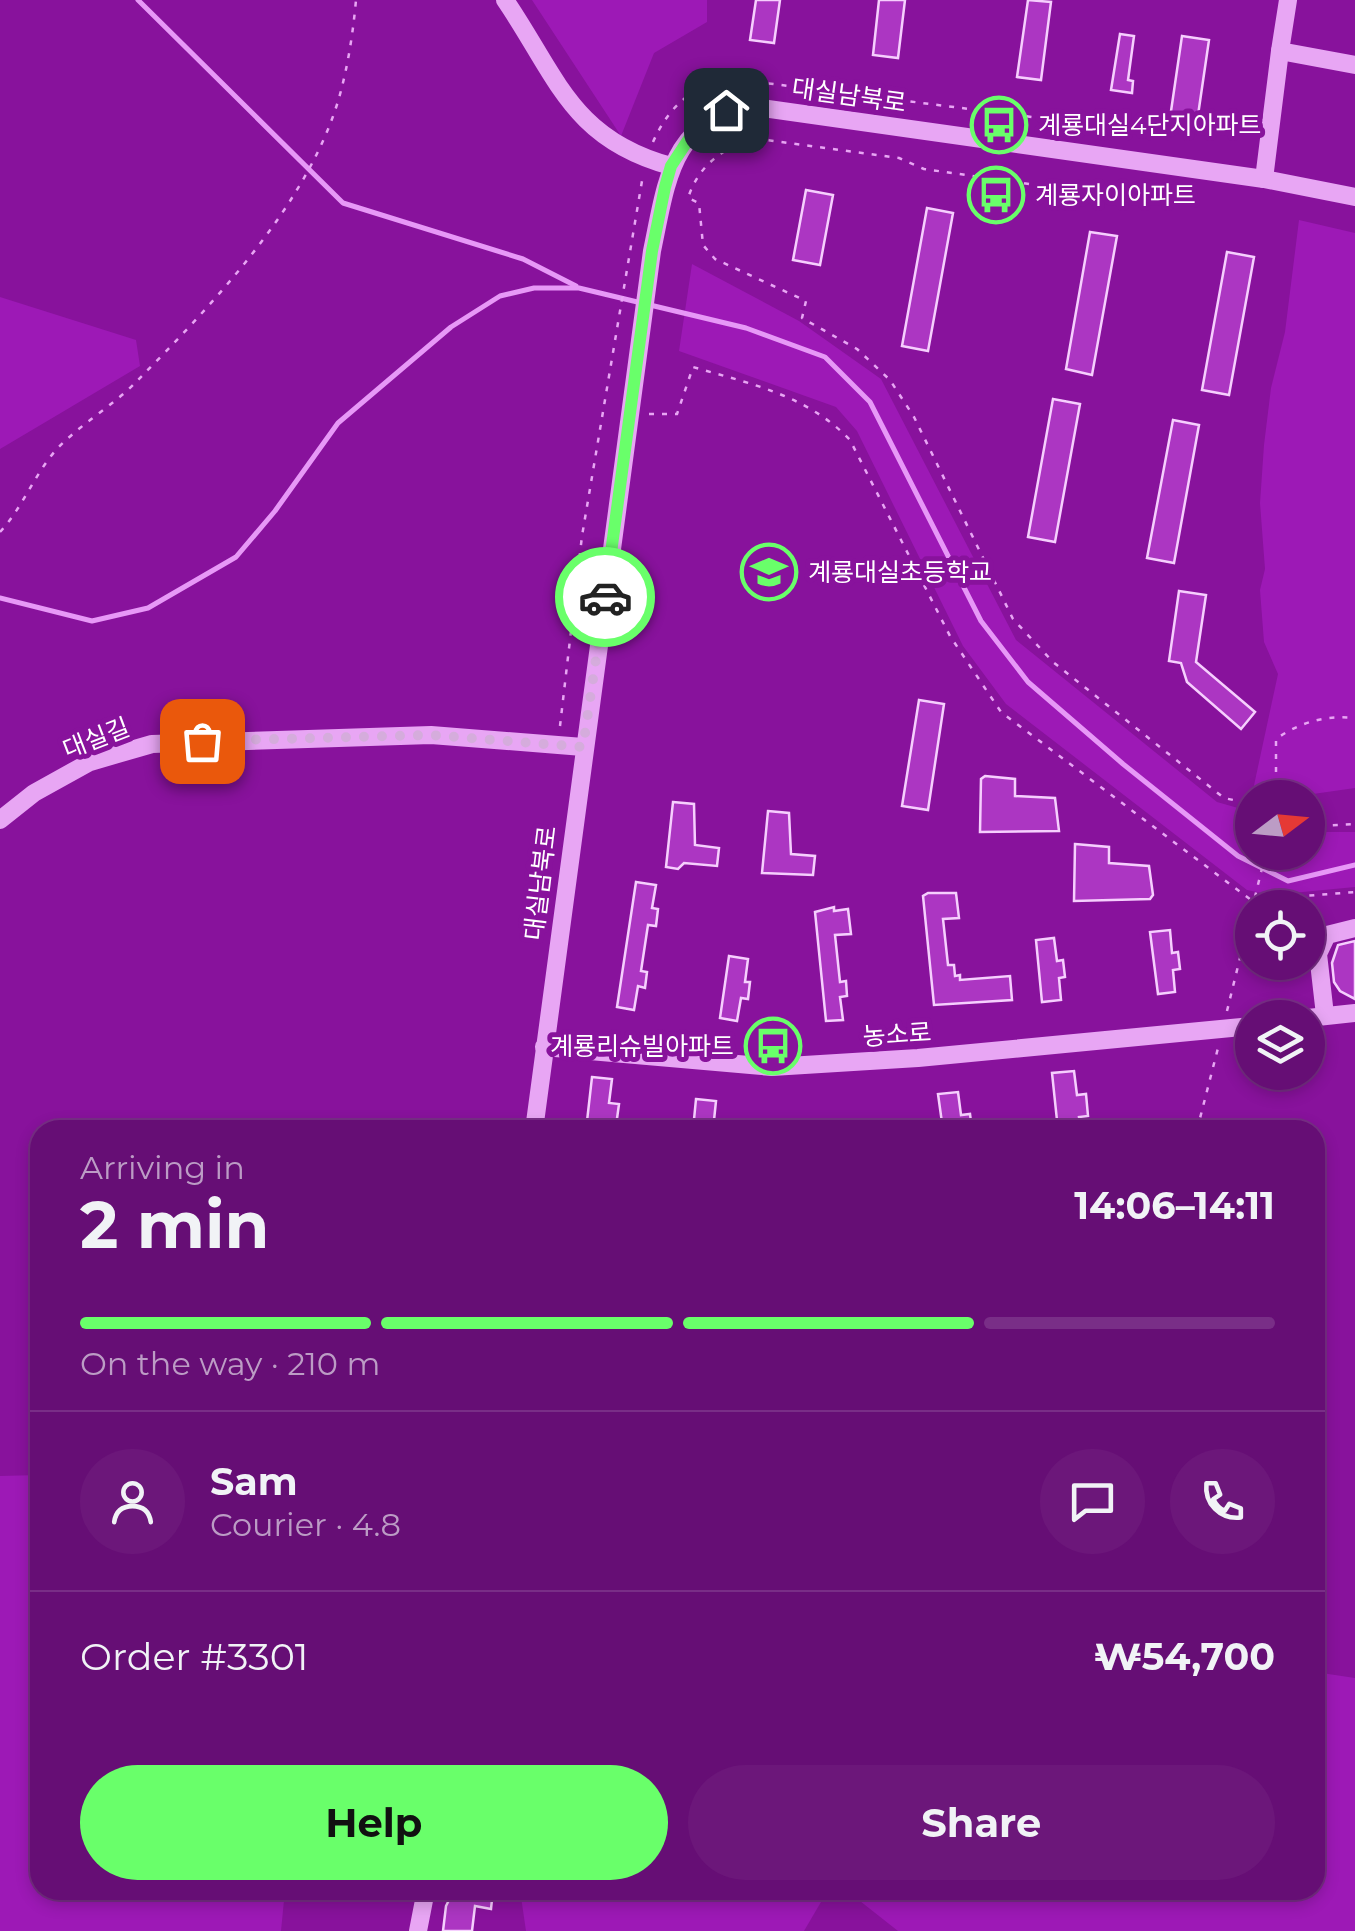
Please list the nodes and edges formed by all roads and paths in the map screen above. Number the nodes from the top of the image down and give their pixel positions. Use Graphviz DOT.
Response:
graph roads {
  1 [pos="356,0"];
  2 [pos="505,0"];
  3 [pos="1288,0"];
  4 [pos="1280,52"];
  5 [pos="1355,65"];
  6 [pos="671,166"];
  7 [pos="644,170"];
  8 [pos="1264,179"];
  9 [pos="1028,184"];
  10 [pos="1355,197"];
  11 [pos="632,413"];
  12 [pos="0,532"];
  13 [pos="1355,718"];
  14 [pos="560,728"];
  15 [pos="583,747"];
  16 [pos="1276,780"];
  17 [pos="1235,800"];
  18 [pos="0,820"];
  19 [pos="1355,824"];
  20 [pos="1325,826"];
  21 [pos="1239,890"];
  22 [pos="1355,892"];
  23 [pos="1325,894"];
  24 [pos="1355,928"];
  25 [pos="1317,1000"];
  26 [pos="1355,1013"];
  27 [pos="1325,1016"];
  28 [pos="1235,1028"];
  29 [pos="544,1046"];
  30 [pos="535,1120"];
  31 [pos="424,1900"];
  32 [pos="418,1931"];
  1 -- 12 [label="path"];
  2 -- 6 [label="street"];
  3 -- 4 [label="street"];
  4 -- 5 [label="street"];
  4 -- 8 [label="street"];
  6 -- 8 [label="street, 대실남북로"];
  6 -- 11 [label="street, 대실남북로"];
  7 -- 14 [label="path"];
  8 -- 10 [label="street, 대실남북로"];
  9 -- 17 [label="path"];
  11 -- 15 [label="street, 대실남북로"];
  11 -- 21 [label="path"];
  13 -- 16 [label="path"];
  15 -- 18 [label="street, 대실길"];
  15 -- 29 [label="street, 대실남북로"];
  19 -- 20 [label="path"];
  22 -- 23 [label="path"];
  24 -- 25 [label="street"];
  26 -- 27 [label="street"];
  28 -- 29 [label="street, 농소로"];
  29 -- 30 [label="street, 대실남북로"];
  31 -- 32 [label="street"];
}
